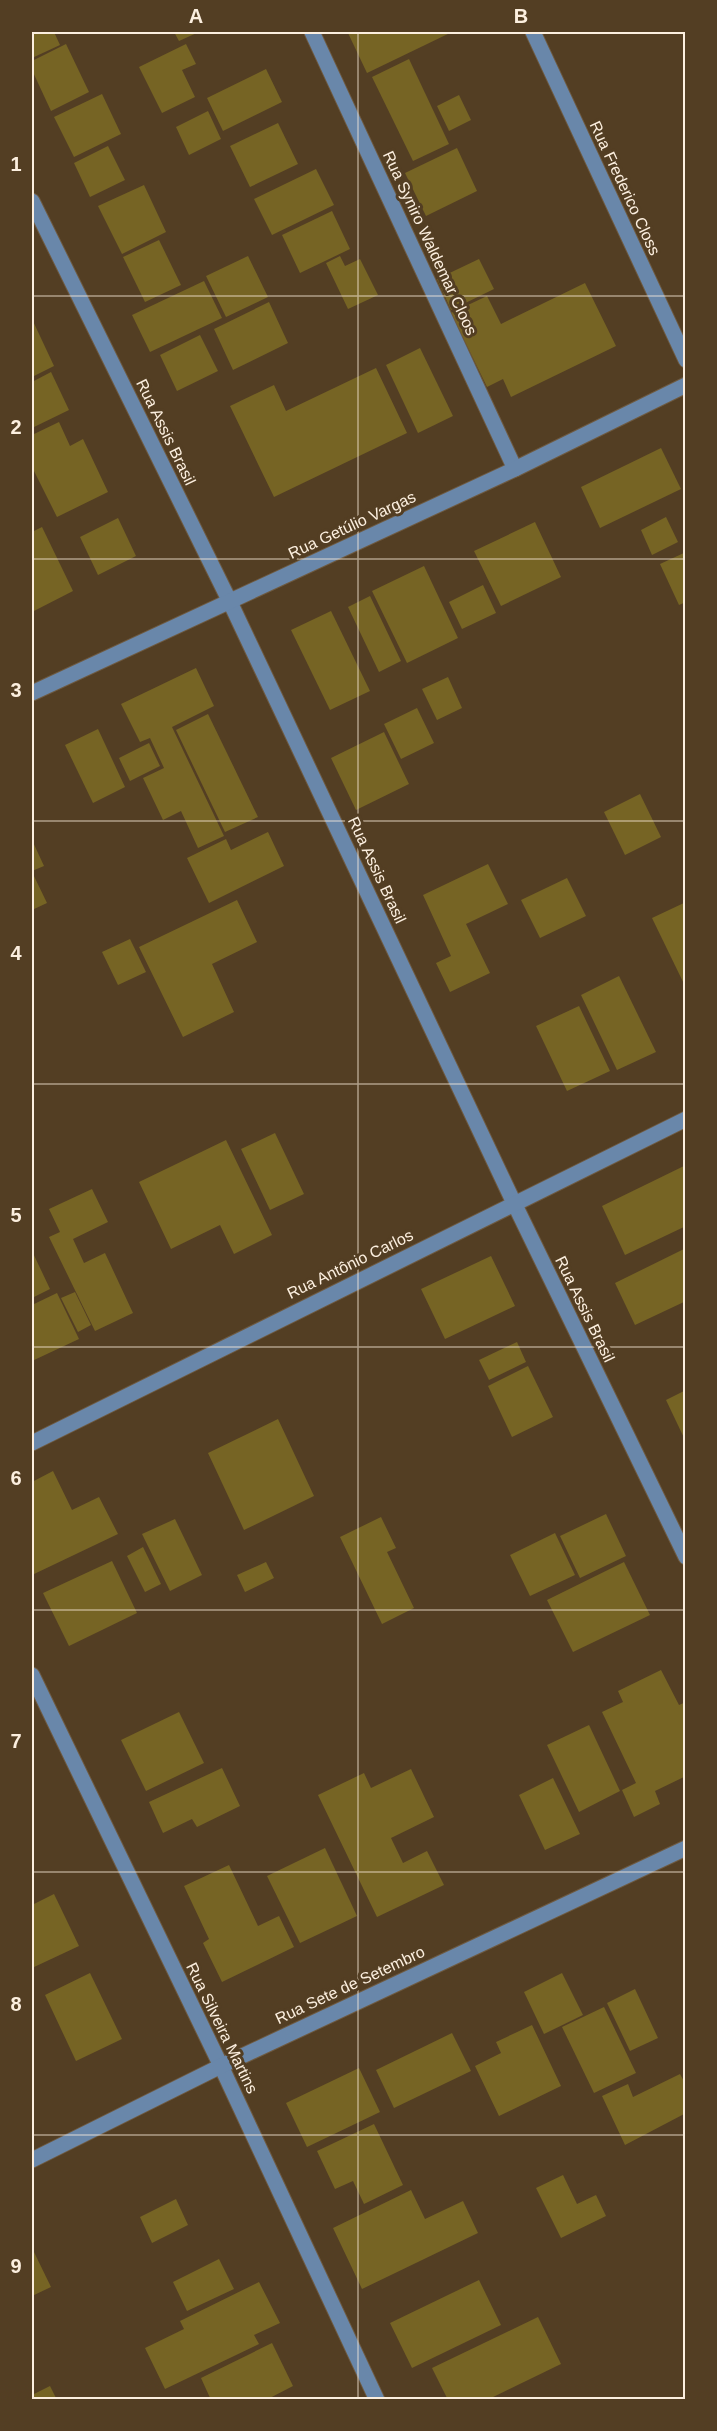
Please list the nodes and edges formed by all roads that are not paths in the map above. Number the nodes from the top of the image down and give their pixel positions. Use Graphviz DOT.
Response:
graph roads {
  1 [pos="312,32"];
  2 [pos="533,32"];
  3 [pos="32,201"];
  4 [pos="686,360"];
  5 [pos="686,385"];
  6 [pos="515,469"];
  7 [pos="230,602"];
  8 [pos="32,693"];
  9 [pos="686,1119"];
  10 [pos="514,1203"];
  11 [pos="32,1443"];
  12 [pos="686,1557"];
  13 [pos="32,1674"];
  14 [pos="37,1697"];
  15 [pos="686,1848"];
  16 [pos="221,2066"];
  17 [pos="32,2160"];
  18 [pos="377,2400"];
  1 -- 6 [label="street, Rua Syniro Waldemar Cloos"];
  2 -- 4 [label="street, Rua Frederico Closs"];
  3 -- 7 [label="street, Rua Assis Brasil"];
  5 -- 6 [label="street, Rua Getúlio Vargas"];
  6 -- 7 [label="street, Rua Getúlio Vargas"];
  7 -- 8 [label="street, Rua Getúlio Vargas"];
  7 -- 10 [label="street, Rua Assis Brasil"];
  9 -- 10 [label="street, Rua Antônio Carlos"];
  10 -- 11 [label="street, Rua Antônio Carlos"];
  10 -- 12 [label="street, Rua Assis Brasil"];
  13 -- 14 [label="street, Rua Silveira Martins"];
  14 -- 16 [label="street, Rua Silveira Martins"];
  15 -- 16 [label="street, Rua Sete de Setembro"];
  16 -- 17 [label="street, Rua Sete de Setembro"];
  16 -- 18 [label="street, Rua Silveira Martins"];
}
